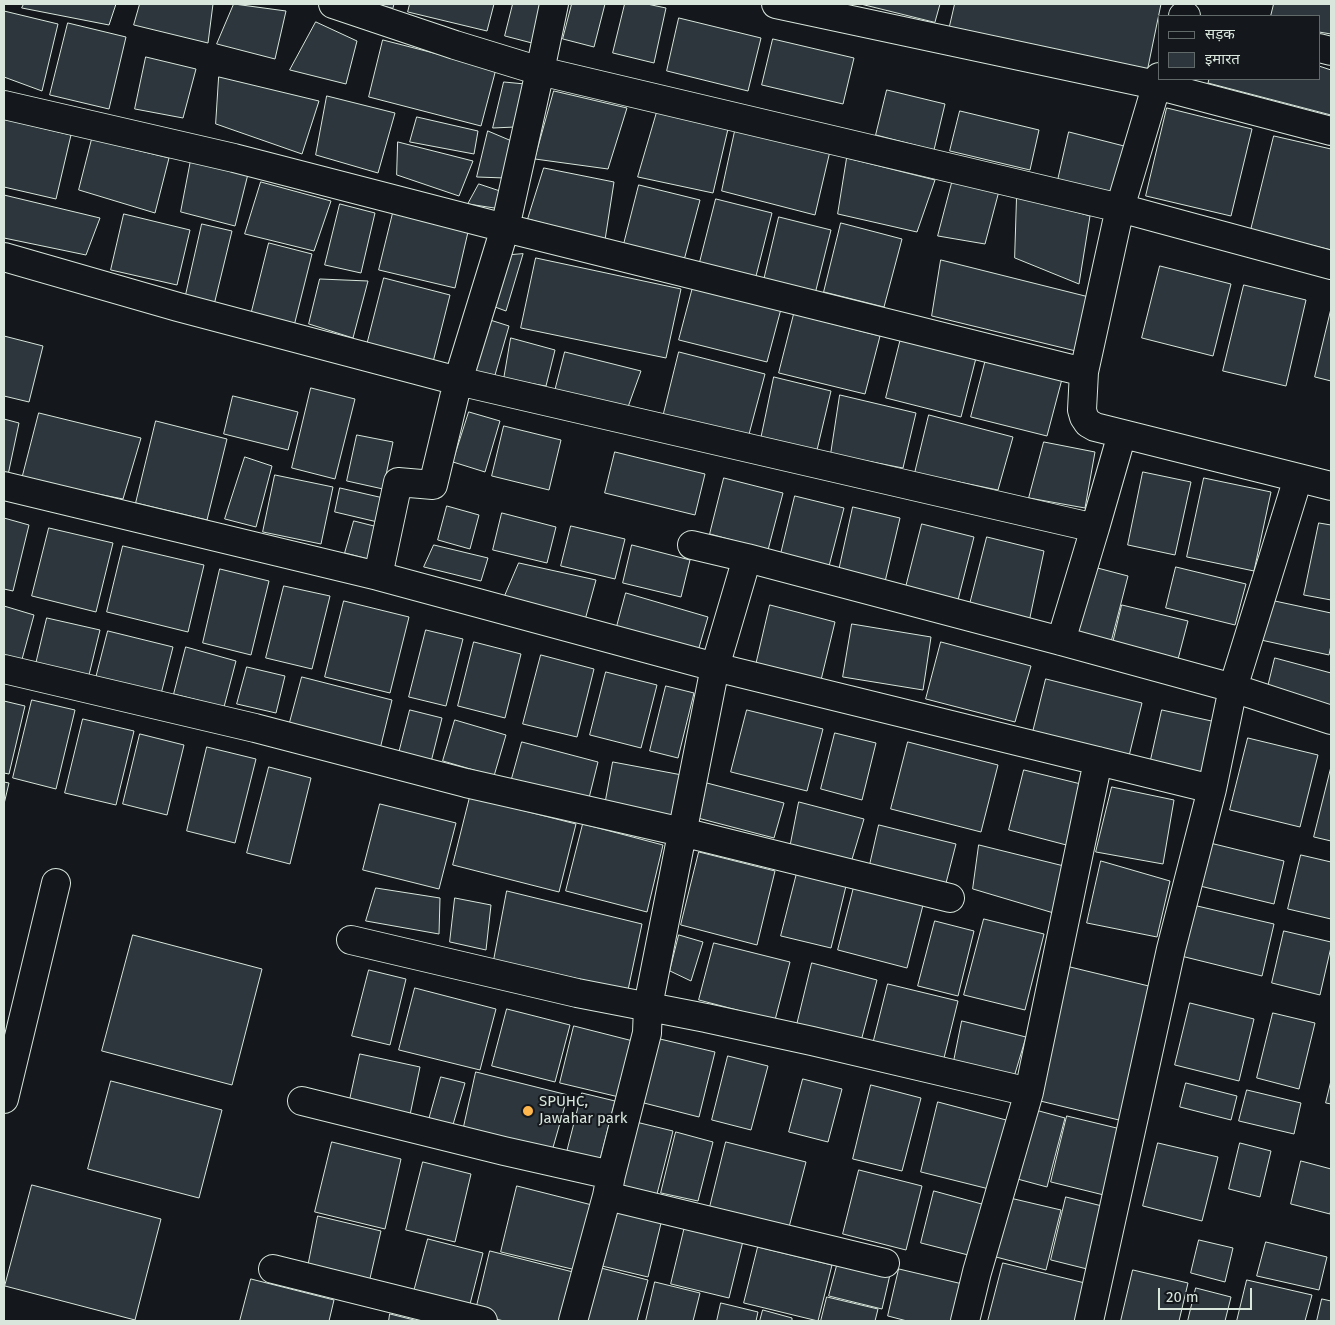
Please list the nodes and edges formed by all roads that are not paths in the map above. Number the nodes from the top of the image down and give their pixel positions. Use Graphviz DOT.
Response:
graph roads {
  1 [pos="333,4"];
  2 [pos="554,4"];
  3 [pos="776,4"];
  4 [pos="540,71"];
  5 [pos="1157,81"];
  6 [pos="4,105"];
  7 [pos="1331,132"];
  8 [pos="1120,208"];
  9 [pos="505,228"];
  10 [pos="4,257"];
  11 [pos="1331,265"];
  12 [pos="1084,372"];
  13 [pos="458,381"];
  14 [pos="1122,434"];
  15 [pos="1298,478"];
  16 [pos="4,486"];
  17 [pos="1331,486"];
  18 [pos="1095,528"];
  19 [pos="692,545"];
  20 [pos="747,558"];
  21 [pos="378,576"];
  22 [pos="1061,640"];
  23 [pos="715,667"];
  24 [pos="4,669"];
  25 [pos="1233,688"];
  26 [pos="1331,720"];
  27 [pos="1098,761"];
  28 [pos="1212,789"];
  29 [pos="682,832"];
  30 [pos="56,883"];
  31 [pos="950,898"];
  32 [pos="351,940"];
  33 [pos="648,1006"];
  34 [pos="1029,1092"];
  35 [pos="4,1100"];
  36 [pos="302,1101"];
  37 [pos="609,1185"];
  38 [pos="884,1263"];
  39 [pos="273,1270"];
  40 [pos="482,1321"];
  41 [pos="573,1321"];
  42 [pos="965,1321"];
  43 [pos="1090,1321"];
  1 -- 4 [label="street"];
  2 -- 4 [label="street"];
  3 -- 5 [label="street"];
  4 -- 8 [label="street"];
  4 -- 9 [label="street"];
  5 -- 7 [label="street"];
  5 -- 8 [label="street"];
  6 -- 9 [label="street"];
  8 -- 11 [label="street"];
  8 -- 12 [label="street"];
  9 -- 12 [label="street"];
  9 -- 13 [label="street"];
  10 -- 13 [label="street"];
  12 -- 14 [label="street"];
  13 -- 18 [label="street"];
  13 -- 21 [label="street"];
  14 -- 15 [label="street"];
  14 -- 18 [label="street"];
  15 -- 17 [label="street"];
  15 -- 25 [label="street"];
  16 -- 21 [label="street"];
  18 -- 22 [label="street"];
  19 -- 20 [label="street"];
  20 -- 22 [label="street"];
  20 -- 23 [label="street"];
  21 -- 23 [label="street"];
  22 -- 25 [label="street"];
  23 -- 27 [label="street"];
  23 -- 29 [label="street"];
  24 -- 29 [label="street"];
  25 -- 26 [label="street"];
  25 -- 28 [label="street"];
  27 -- 28 [label="street"];
  27 -- 34 [label="street"];
  28 -- 43 [label="street"];
  29 -- 31 [label="street"];
  29 -- 33 [label="street"];
  30 -- 35 [label="street"];
  32 -- 33 [label="street"];
  33 -- 34 [label="street"];
  33 -- 37 [label="street"];
  34 -- 42 [label="street"];
  36 -- 37 [label="street"];
  37 -- 38 [label="street"];
  37 -- 41 [label="street"];
  39 -- 40 [label="street"];
}
